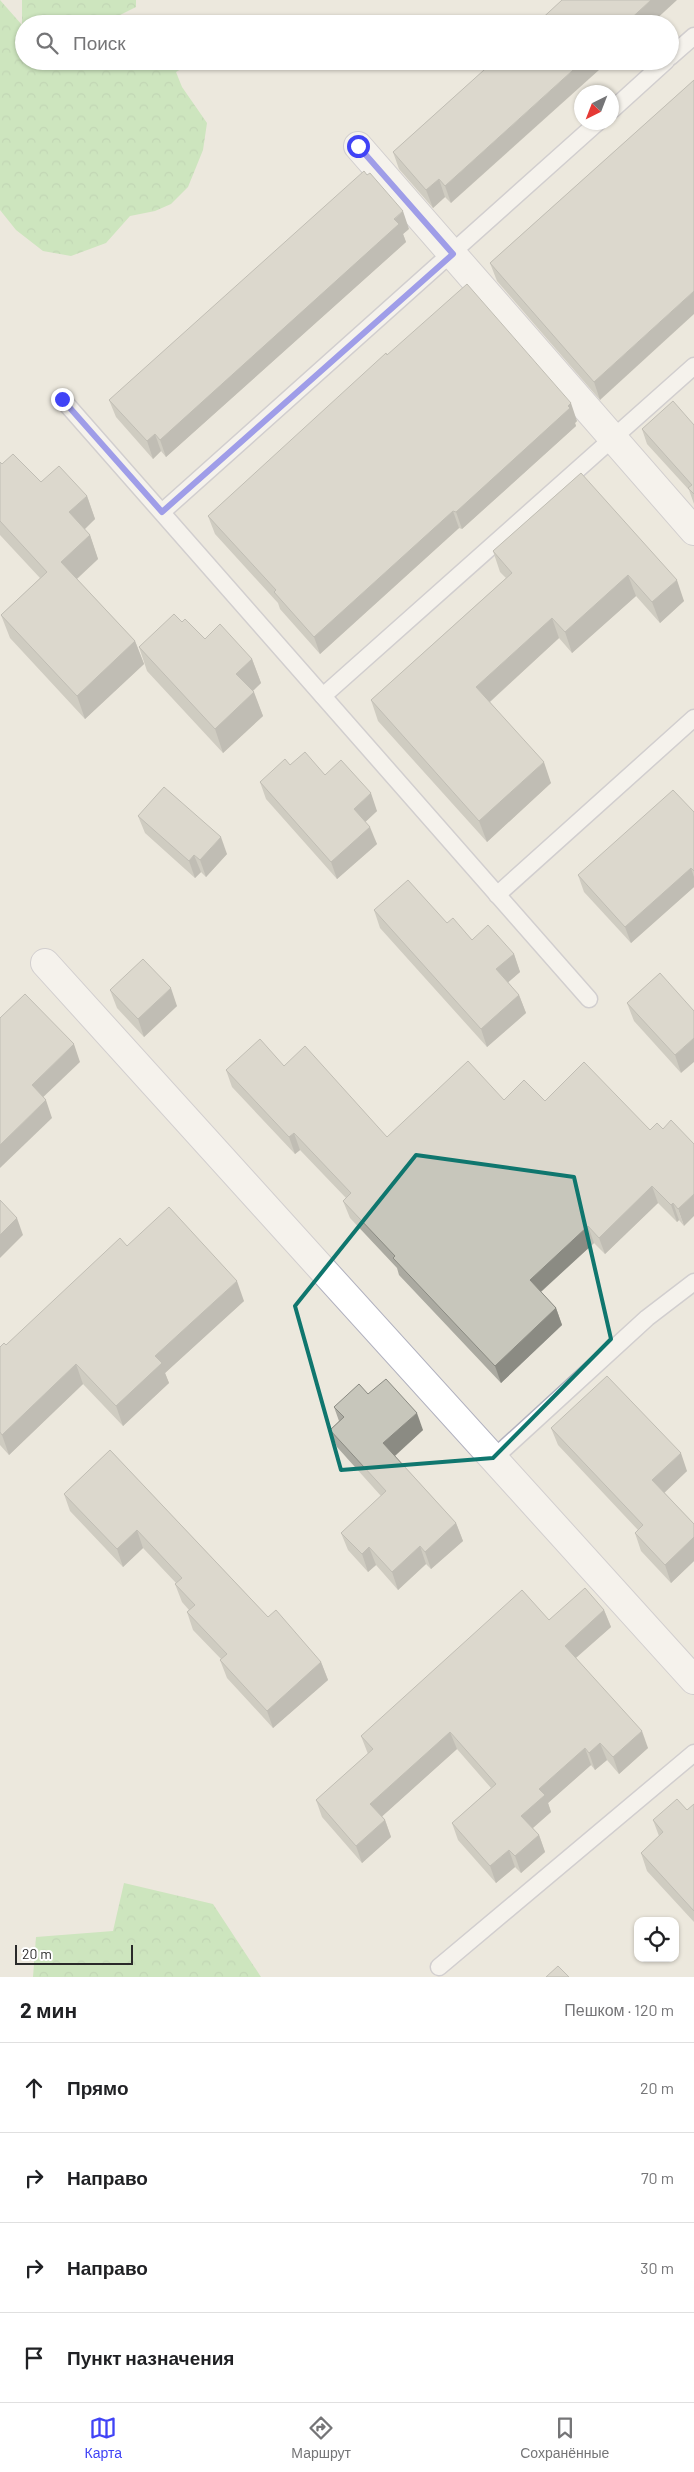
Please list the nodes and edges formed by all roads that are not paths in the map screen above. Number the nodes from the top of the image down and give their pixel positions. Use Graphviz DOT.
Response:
graph roads {
  1 [pos="694,36"];
  2 [pos="679,49"];
  3 [pos="656,70"];
  4 [pos="619,104"];
  5 [pos="589,130"];
  6 [pos="358,146"];
  7 [pos="453,254"];
  8 [pos="694,366"];
  9 [pos="62,399"];
  10 [pos="613,438"];
  11 [pos="162,512"];
  12 [pos="694,531"];
  13 [pos="323,696"];
  14 [pos="694,718"];
  15 [pos="497,895"];
  16 [pos="46,963"];
  17 [pos="589,999"];
  18 [pos="694,1282"];
  19 [pos="493,1459"];
  20 [pos="694,1680"];
  21 [pos="694,1752"];
  22 [pos="439,1967"];
  1 -- 2 [label="lane"];
  3 -- 4 [label="lane"];
  5 -- 7 [label="lane"];
  6 -- 7 [label="street"];
  7 -- 10 [label="street"];
  7 -- 11 [label="lane"];
  8 -- 10 [label="lane"];
  9 -- 11 [label="lane"];
  10 -- 12 [label="street"];
  10 -- 13 [label="lane"];
  11 -- 13 [label="lane"];
  13 -- 15 [label="lane"];
  14 -- 15 [label="lane"];
  15 -- 17 [label="lane"];
  16 -- 19 [label="street"];
  18 -- 19 [label="lane"];
  19 -- 20 [label="street"];
  21 -- 22 [label="lane"];
}
